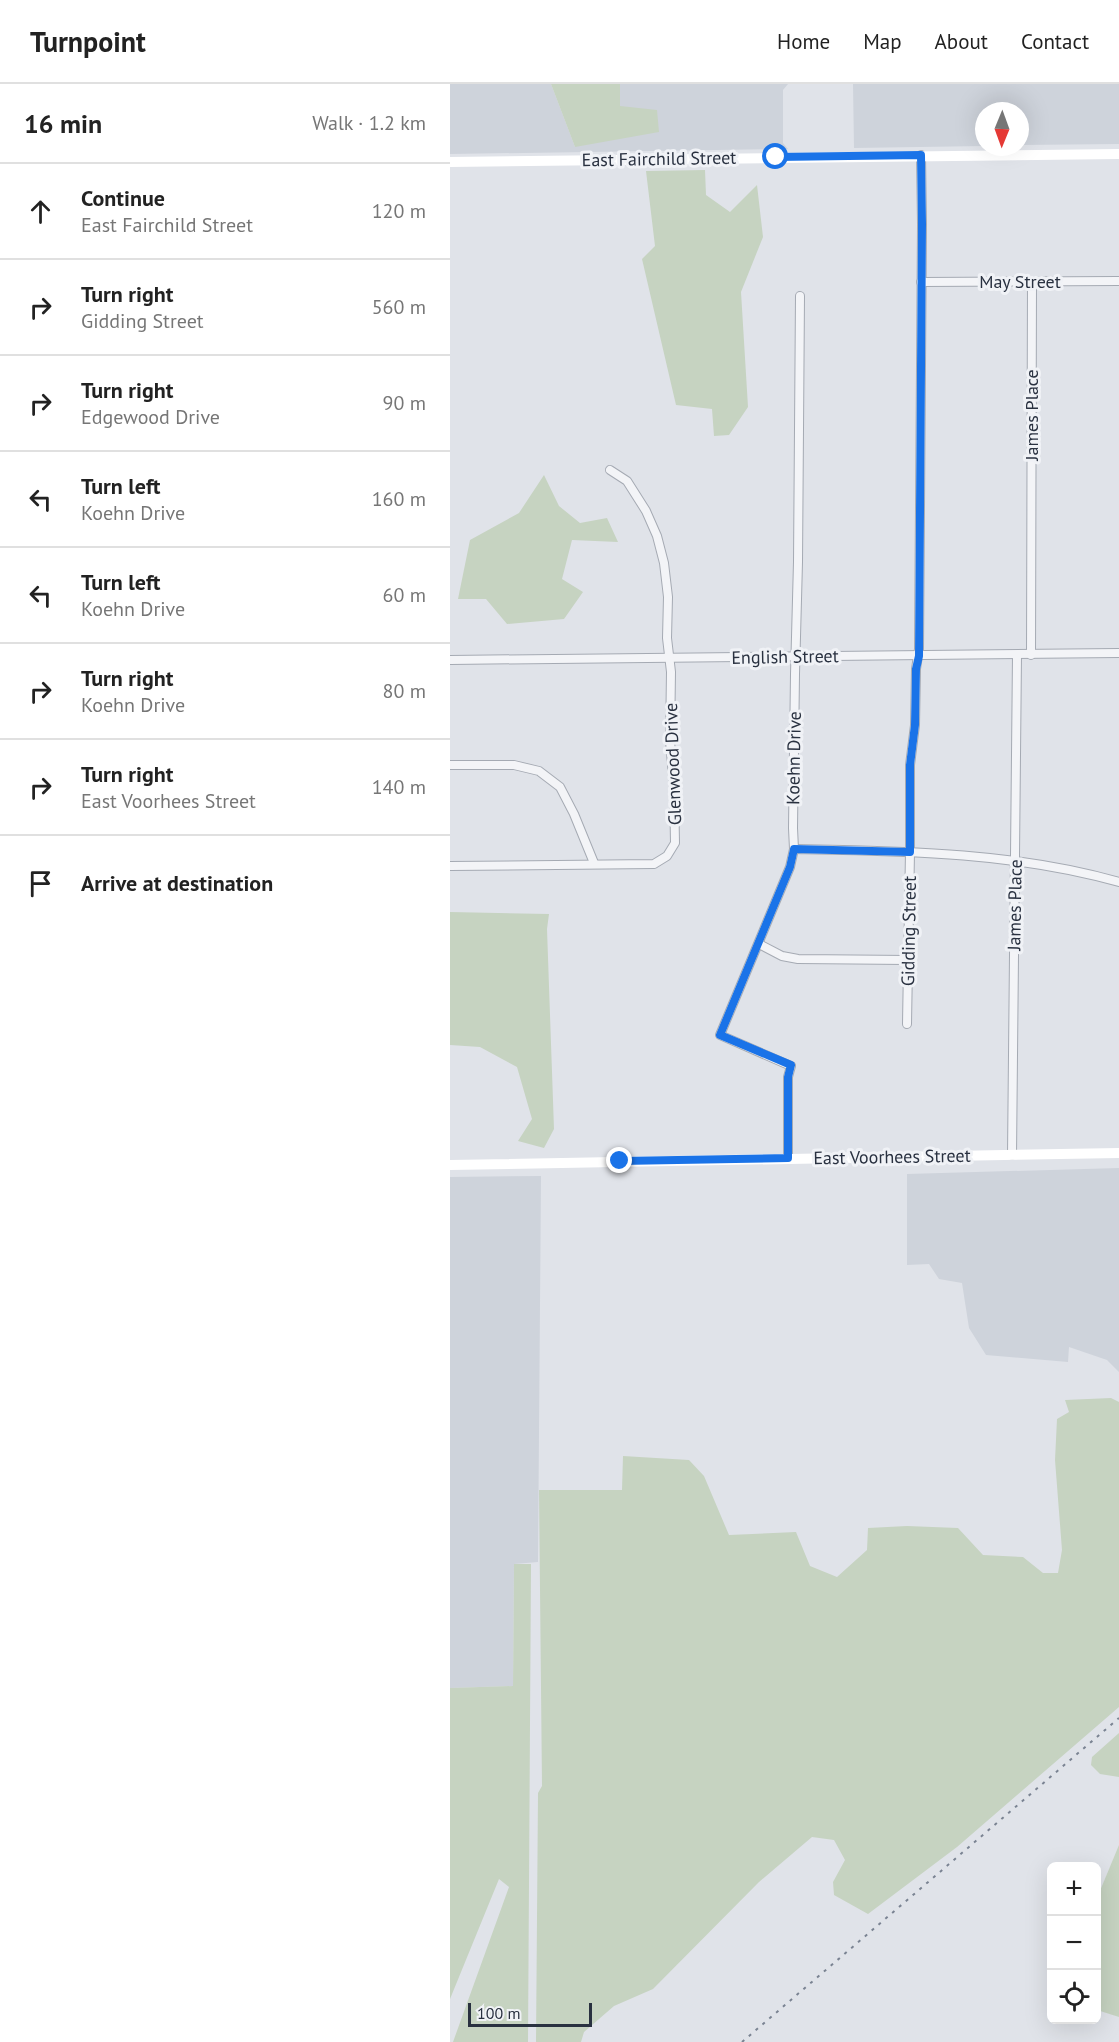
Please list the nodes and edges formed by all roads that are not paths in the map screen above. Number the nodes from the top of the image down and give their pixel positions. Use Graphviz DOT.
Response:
graph roads {
  1 [pos="1119,153"];
  2 [pos="921,155"];
  3 [pos="450,162"];
  4 [pos="1119,281"];
  5 [pos="921,282"];
  6 [pos="1032,282"];
  7 [pos="800,296"];
  8 [pos="610,470"];
  9 [pos="1119,653"];
  10 [pos="1017,655"];
  11 [pos="1031,655"];
  12 [pos="919,656"];
  13 [pos="796,657"];
  14 [pos="669,658"];
  15 [pos="450,660"];
  16 [pos="450,765"];
  17 [pos="794,849"];
  18 [pos="910,852"];
  19 [pos="1015,861"];
  20 [pos="594,863"];
  21 [pos="450,866"];
  22 [pos="1119,882"];
  23 [pos="759,944"];
  24 [pos="908,960"];
  25 [pos="907,1024"];
  26 [pos="1119,1153"];
  27 [pos="1012,1155"];
  28 [pos="788,1158"];
  29 [pos="450,1165"];
  1 -- 2 [label="main road, East Fairchild Street"];
  2 -- 3 [label="main road, East Fairchild Street"];
  2 -- 5 [label="street, Gidding Street"];
  4 -- 6 [label="street, May Street"];
  5 -- 6 [label="street, May Street"];
  5 -- 12 [label="street, Gidding Street"];
  6 -- 11 [label="street, James Place"];
  7 -- 13 [label="street, Koehn Drive"];
  8 -- 14 [label="street, Glenwood Drive"];
  9 -- 11 [label="street, English Street"];
  10 -- 11 [label="street, English Street"];
  10 -- 12 [label="street, English Street"];
  10 -- 19 [label="street, James Place"];
  12 -- 13 [label="street, English Street"];
  12 -- 18 [label="street, Gidding Street"];
  13 -- 14 [label="street, English Street"];
  13 -- 17 [label="street, Koehn Drive"];
  14 -- 15 [label="street, English Street"];
  14 -- 20 [label="street, Glenwood Drive"];
  16 -- 20 [label="street"];
  17 -- 18 [label="street"];
  17 -- 23 [label="street, Koehn Drive"];
  18 -- 19 [label="street"];
  18 -- 24 [label="street, Gidding Street"];
  19 -- 22 [label="street"];
  19 -- 27 [label="street, James Place"];
  20 -- 21 [label="street, Glenwood Drive"];
  23 -- 24 [label="street"];
  23 -- 28 [label="street, Koehn Drive"];
  24 -- 25 [label="street, Gidding Street"];
  26 -- 27 [label="main road, East Voorhees Street"];
  27 -- 28 [label="main road, East Voorhees Street"];
  28 -- 29 [label="main road, East Voorhees Street"];
}
